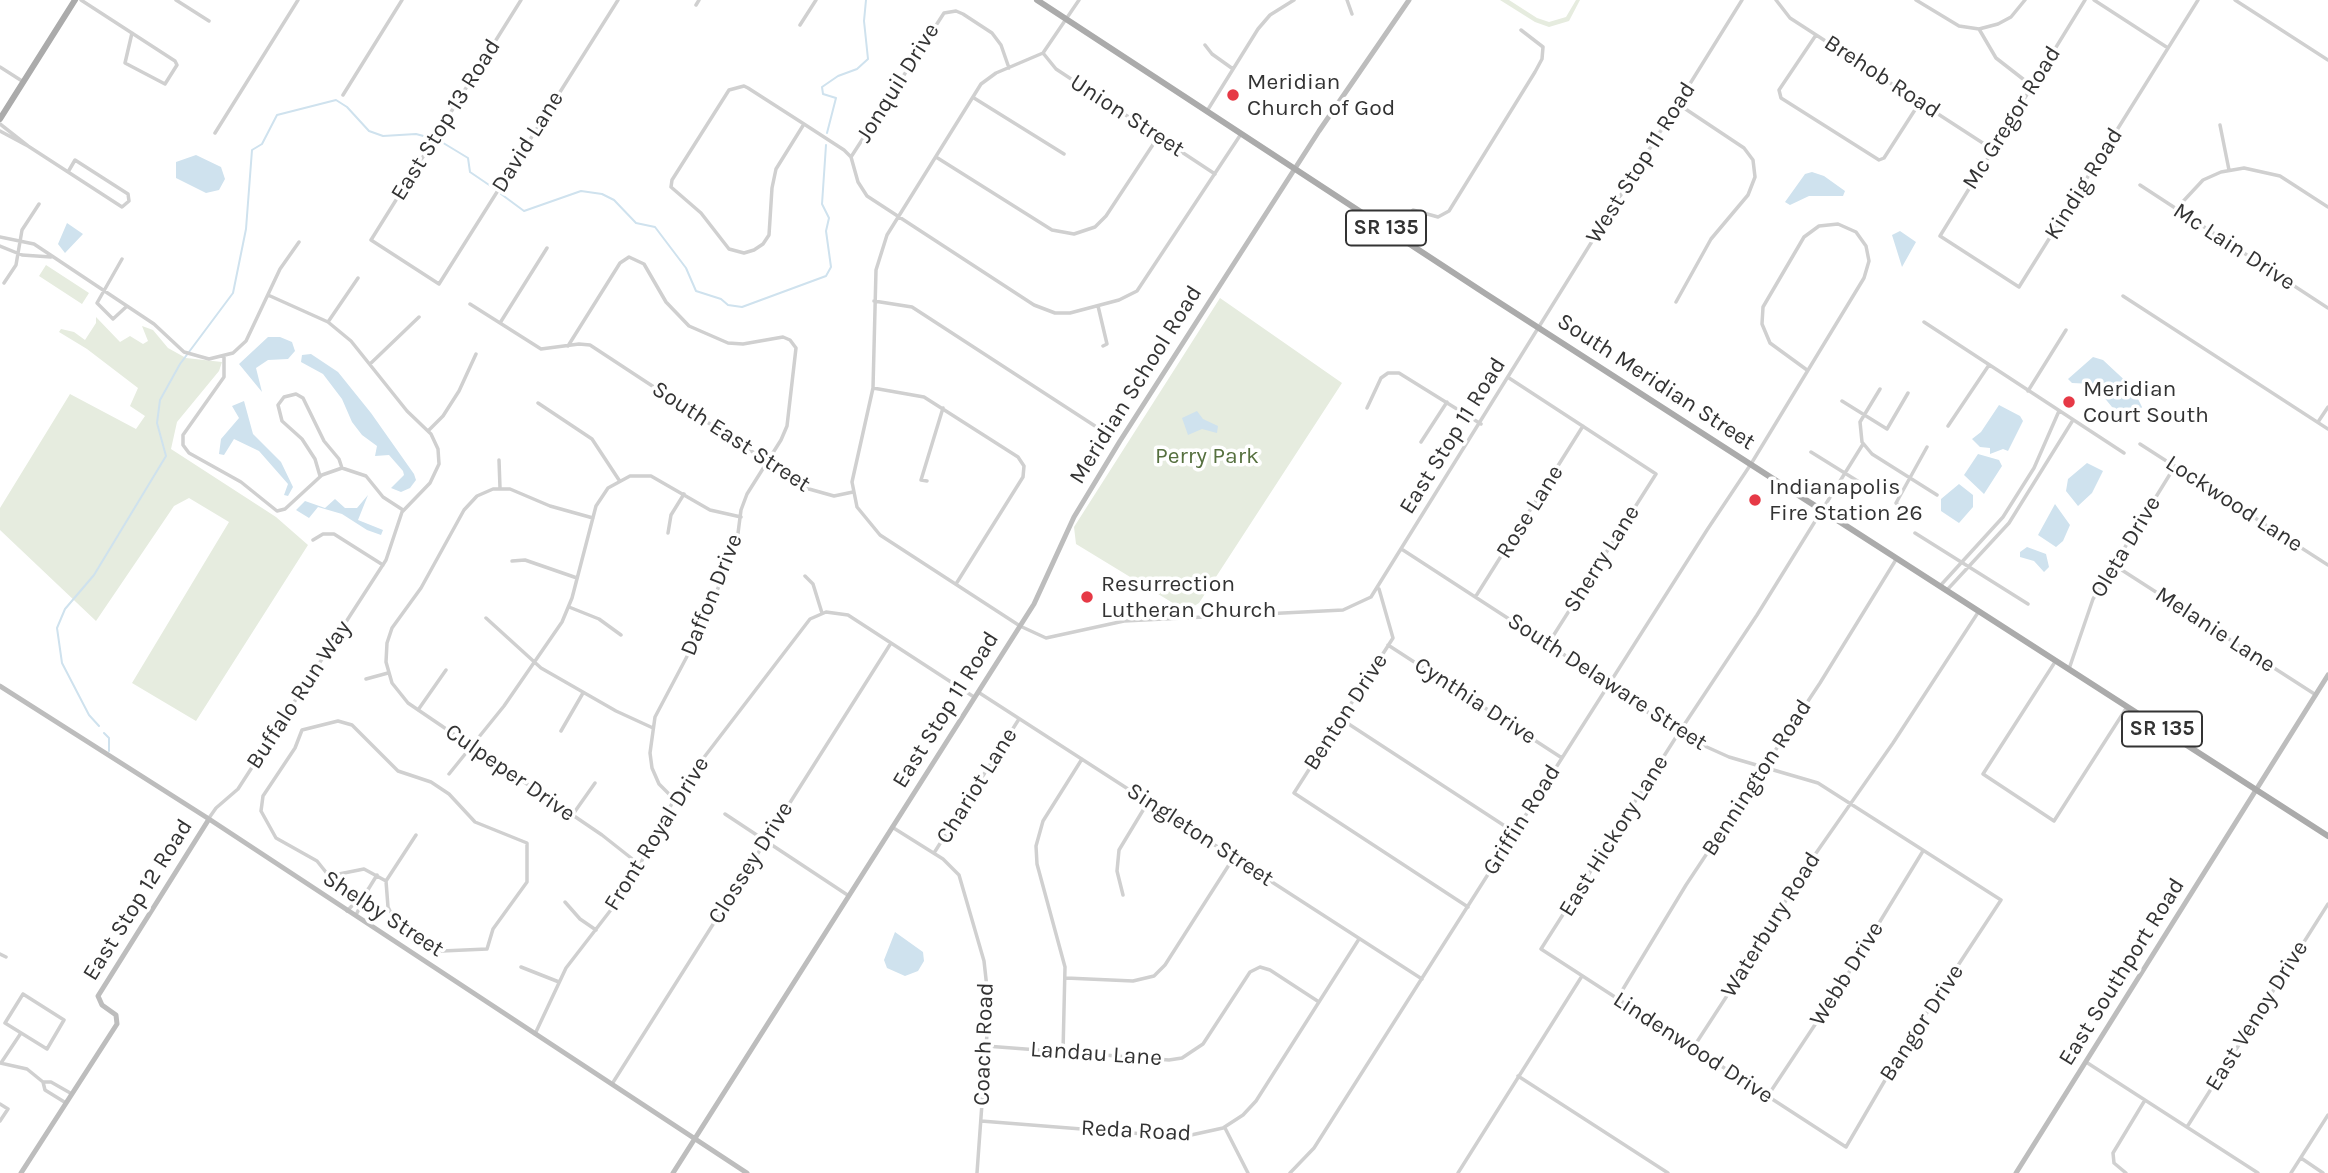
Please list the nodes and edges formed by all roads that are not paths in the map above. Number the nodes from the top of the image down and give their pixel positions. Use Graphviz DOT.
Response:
graph roads {
  1 [pos="78,0"];
  2 [pos="176,0"];
  3 [pos="298,0"];
  4 [pos="402,0"];
  5 [pos="522,0"];
  6 [pos="618,0"];
  7 [pos="816,0"];
  8 [pos="1037,0"];
  9 [pos="1079,0"];
  10 [pos="1294,0"];
  11 [pos="1347,0"];
  12 [pos="1409,0"];
  13 [pos="1742,0"];
  14 [pos="1776,0"];
  15 [pos="1916,0"];
  16 [pos="2025,0"];
  17 [pos="2085,0"];
  18 [pos="2094,0"];
  19 [pos="2198,0"];
  20 [pos="2235,0"];
  21 [pos="1352,14"];
  22 [pos="1067,19"];
  23 [pos="209,21"];
  24 [pos="800,25"];
  25 [pos="1979,29"];
  26 [pos="1521,30"];
  27 [pos="132,33"];
  28 [pos="1816,34"];
  29 [pos="1205,45"];
  30 [pos="2168,48"];
  31 [pos="1043,53"];
  32 [pos="2328,60"];
  33 [pos="0,67"];
  34 [pos="1009,68"];
  35 [pos="1233,69"];
  36 [pos="24,82"];
  37 [pos="2032,86"];
  38 [pos="342,95"];
  39 [pos="974,97"];
  40 [pos="1920,102"];
  41 [pos="1678,104"];
  42 [pos="1207,111"];
  43 [pos="0,121"];
  44 [pos="804,124"];
  45 [pos="2220,125"];
  46 [pos="0,131"];
  47 [pos="215,133"];
  48 [pos="1241,134"];
  49 [pos="1158,137"];
  50 [pos="28,146"];
  51 [pos="1992,149"];
  52 [pos="1064,154"];
  53 [pos="851,157"];
  54 [pos="936,157"];
  55 [pos="1296,169"];
  56 [pos="2229,170"];
  57 [pos="68,172"];
  58 [pos="1215,174"];
  59 [pos="2140,185"];
  60 [pos="39,204"];
  61 [pos="2328,206"];
  62 [pos="2176,209"];
  63 [pos="899,217"];
  64 [pos="1395,234"];
  65 [pos="1940,236"];
  66 [pos="0,237"];
  67 [pos="20,239"];
  68 [pos="299,242"];
  69 [pos="0,246"];
  70 [pos="547,248"];
  71 [pos="18,254"];
  72 [pos="51,257"];
  73 [pos="122,259"];
  74 [pos="358,278"];
  75 [pos="4,283"];
  76 [pos="439,284"];
  77 [pos="102,290"];
  78 [pos="268,295"];
  79 [pos="2123,296"];
  80 [pos="874,301"];
  81 [pos="1676,302"];
  82 [pos="470,304"];
  83 [pos="1098,306"];
  84 [pos="127,307"];
  85 [pos="2328,308"];
  86 [pos="419,317"];
  87 [pos="328,322"];
  88 [pos="1923,322"];
  89 [pos="500,323"];
  90 [pos="1541,328"];
  91 [pos="2066,330"];
  92 [pos="568,346"];
  93 [pos="1103,346"];
  94 [pos="476,354"];
  95 [pos="224,356"];
  96 [pos="370,364"];
  97 [pos="1989,365"];
  98 [pos="1807,370"];
  99 [pos="1509,379"];
  100 [pos="873,388"];
  101 [pos="1880,389"];
  102 [pos="2028,391"];
  103 [pos="1908,393"];
  104 [pos="1842,401"];
  105 [pos="538,402"];
  106 [pos="1447,402"];
  107 [pos="2328,407"];
  108 [pos="943,408"];
  109 [pos="1367,408"];
  110 [pos="2059,411"];
  111 [pos="1864,415"];
  112 [pos="2073,420"];
  113 [pos="2318,422"];
  114 [pos="1481,424"];
  115 [pos="1095,426"];
  116 [pos="1583,426"];
  117 [pos="1948,426"];
  118 [pos="2328,429"];
  119 [pos="429,430"];
  120 [pos="1421,442"];
  121 [pos="1863,444"];
  122 [pos="2140,444"];
  123 [pos="1927,447"];
  124 [pos="1811,452"];
  125 [pos="2124,453"];
  126 [pos="499,460"];
  127 [pos="768,462"];
  128 [pos="1751,464"];
  129 [pos="2175,466"];
  130 [pos="342,468"];
  131 [pos="1844,473"];
  132 [pos="320,476"];
  133 [pos="1910,478"];
  134 [pos="619,480"];
  135 [pos="927,481"];
  136 [pos="500,488"];
  137 [pos="1872,491"];
  138 [pos="853,492"];
  139 [pos="684,494"];
  140 [pos="1937,495"];
  141 [pos="1820,509"];
  142 [pos="403,510"];
  143 [pos="1910,514"];
  144 [pos="741,517"];
  145 [pos="593,518"];
  146 [pos="668,533"];
  147 [pos="1915,533"];
  148 [pos="313,540"];
  149 [pos="1403,550"];
  150 [pos="1897,558"];
  151 [pos="512,561"];
  152 [pos="1961,562"];
  153 [pos="383,565"];
  154 [pos="2114,565"];
  155 [pos="2328,565"];
  156 [pos="1969,567"];
  157 [pos="805,576"];
  158 [pos="577,578"];
  159 [pos="956,585"];
  160 [pos="1940,586"];
  161 [pos="1379,589"];
  162 [pos="1947,590"];
  163 [pos="1476,597"];
  164 [pos="2028,604"];
  165 [pos="569,607"];
  166 [pos="1979,611"];
  167 [pos="822,613"];
  168 [pos="486,618"];
  169 [pos="1020,626"];
  170 [pos="621,635"];
  171 [pos="891,643"];
  172 [pos="1548,644"];
  173 [pos="1388,645"];
  174 [pos="2056,660"];
  175 [pos="534,663"];
  176 [pos="2069,669"];
  177 [pos="446,670"];
  178 [pos="388,673"];
  179 [pos="2328,675"];
  180 [pos="366,679"];
  181 [pos="1609,684"];
  182 [pos="0,686"];
  183 [pos="583,693"];
  184 [pos="976,695"];
  185 [pos="2316,695"];
  186 [pos="2127,707"];
  187 [pos="418,710"];
  188 [pos="1019,719"];
  189 [pos="1341,719"];
  190 [pos="653,728"];
  191 [pos="561,731"];
  192 [pos="1678,734"];
  193 [pos="470,746"];
  194 [pos="1562,758"];
  195 [pos="1082,759"];
  196 [pos="1764,767"];
  197 [pos="449,774"];
  198 [pos="594,783"];
  199 [pos="2257,790"];
  200 [pos="674,799"];
  201 [pos="1148,802"];
  202 [pos="1851,804"];
  203 [pos="725,814"];
  204 [pos="571,817"];
  205 [pos="209,819"];
  206 [pos="892,827"];
  207 [pos="1514,832"];
  208 [pos="416,835"];
  209 [pos="2328,836"];
  210 [pos="765,841"];
  211 [pos="1923,850"];
  212 [pos="934,854"];
  213 [pos="1234,857"];
  214 [pos="640,865"];
  215 [pos="377,875"];
  216 [pos="386,881"];
  217 [pos="369,888"];
  218 [pos="1123,895"];
  219 [pos="849,896"];
  220 [pos="2001,900"];
  221 [pos="565,902"];
  222 [pos="2328,904"];
  223 [pos="1468,906"];
  224 [pos="346,911"];
  225 [pos="355,917"];
  226 [pos="596,930"];
  227 [pos="1359,939"];
  228 [pos="1541,949"];
  229 [pos="0,954"];
  230 [pos="6,957"];
  231 [pos="521,967"];
  232 [pos="1582,976"];
  233 [pos="1066,978"];
  234 [pos="1422,979"];
  235 [pos="559,982"];
  236 [pos="1617,999"];
  237 [pos="1319,1002"];
  238 [pos="21,1033"];
  239 [pos="535,1034"];
  240 [pos="986,1046"];
  241 [pos="1693,1048"];
  242 [pos="1063,1052"];
  243 [pos="2086,1062"];
  244 [pos="1,1063"];
  245 [pos="1518,1076"];
  246 [pos="43,1082"];
  247 [pos="612,1084"];
  248 [pos="72,1094"];
  249 [pos="1767,1097"];
  250 [pos="2145,1100"];
  251 [pos="66,1103"];
  252 [pos="0,1104"];
  253 [pos="2328,1115"];
  254 [pos="0,1121"];
  255 [pos="981,1121"];
  256 [pos="1224,1127"];
  257 [pos="2187,1127"];
  258 [pos="695,1140"];
  259 [pos="1846,1147"];
  260 [pos="2301,1158"];
  261 [pos="21,1173"];
  262 [pos="673,1173"];
  263 [pos="747,1173"];
  264 [pos="977,1173"];
  265 [pos="1248,1173"];
  266 [pos="1290,1173"];
  267 [pos="1458,1173"];
  268 [pos="1668,1173"];
  269 [pos="2016,1173"];
  270 [pos="2126,1173"];
  271 [pos="2258,1173"];
  272 [pos="2291,1173"];
  273 [pos="2323,1173"];
  1 -- 27 [label="street"];
  1 -- 36 [label="main road"];
  2 -- 23 [label="street"];
  3 -- 47 [label="street"];
  4 -- 38 [label="street"];
  5 -- 76 [label="street, East Stop 13 Road"];
  6 -- 76 [label="street, David Lane"];
  7 -- 24 [label="street"];
  8 -- 22 [label="main road, South Meridian Street / SR 135"];
  9 -- 22 [label="street"];
  10 -- 35 [label="street"];
  11 -- 21 [label="street"];
  12 -- 55 [label="main road, Meridian School Road"];
  13 -- 41 [label="street, West Stop 11 Road"];
  14 -- 28 [label="street, Brehob Road"];
  15 -- 25 [label="street"];
  16 -- 25 [label="street"];
  17 -- 37 [label="street, Mc Gregor Road"];
  18 -- 30 [label="street"];
  19 -- 30 [label="street, Kindig Road"];
  20 -- 32 [label="street"];
  22 -- 31 [label="street"];
  22 -- 42 [label="main road, South Meridian Street / SR 135"];
  25 -- 37 [label="street"];
  26 -- 64 [label="street"];
  27 -- 27 [label="street"];
  28 -- 40 [label="street, Brehob Road"];
  28 -- 40 [label="street"];
  29 -- 35 [label="street"];
  30 -- 65 [label="street, Kindig Road"];
  31 -- 34 [label="street"];
  31 -- 49 [label="street, Union Street"];
  33 -- 36 [label="street"];
  34 -- 39 [label="street"];
  34 -- 53 [label="street, Jonquil Drive"];
  35 -- 42 [label="street"];
  36 -- 43 [label="main road"];
  37 -- 51 [label="street, Mc Gregor Road"];
  39 -- 52 [label="street"];
  39 -- 54 [label="street"];
  40 -- 51 [label="street, Brehob Road"];
  41 -- 81 [label="street"];
  41 -- 90 [label="street, West Stop 11 Road"];
  42 -- 48 [label="main road, South Meridian Street / SR 135"];
  43 -- 50 [label="street"];
  44 -- 44 [label="street"];
  44 -- 53 [label="street"];
  45 -- 56 [label="street"];
  46 -- 50 [label="street"];
  48 -- 55 [label="main road, South Meridian Street / SR 135"];
  48 -- 58 [label="street"];
  49 -- 54 [label="street"];
  49 -- 58 [label="street, Union Street"];
  50 -- 57 [label="street"];
  51 -- 65 [label="street, Mc Gregor Road"];
  53 -- 63 [label="street"];
  54 -- 63 [label="street"];
  55 -- 64 [label="main road, South Meridian Street / SR 135"];
  55 -- 169 [label="main road, Meridian School Road"];
  56 -- 61 [label="street"];
  56 -- 62 [label="street"];
  57 -- 57 [label="street"];
  58 -- 83 [label="street"];
  59 -- 62 [label="street, Mc Lain Drive"];
  60 -- 67 [label="street"];
  62 -- 85 [label="street, Mc Lain Drive"];
  63 -- 80 [label="street"];
  63 -- 83 [label="street"];
  64 -- 90 [label="main road, South Meridian Street / SR 135"];
  66 -- 67 [label="street"];
  67 -- 71 [label="street"];
  67 -- 72 [label="street"];
  68 -- 78 [label="street"];
  69 -- 71 [label="street"];
  70 -- 89 [label="street"];
  71 -- 72 [label="street"];
  71 -- 75 [label="street"];
  72 -- 77 [label="street"];
  73 -- 77 [label="street"];
  74 -- 87 [label="street"];
  77 -- 84 [label="street"];
  77 -- 84 [label="street"];
  78 -- 87 [label="street"];
  78 -- 95 [label="street"];
  79 -- 113 [label="street"];
  80 -- 100 [label="street"];
  80 -- 115 [label="street"];
  82 -- 89 [label="street, South East Street"];
  83 -- 93 [label="street"];
  84 -- 95 [label="street"];
  86 -- 96 [label="street"];
  87 -- 96 [label="street"];
  88 -- 97 [label="street"];
  89 -- 92 [label="street, South East Street"];
  90 -- 99 [label="street, East Stop 11 Road"];
  90 -- 128 [label="main road, South Meridian Street / SR 135"];
  91 -- 102 [label="street"];
  92 -- 127 [label="street, South East Street"];
  92 -- 127 [label="street, Daffon Drive"];
  94 -- 119 [label="street"];
  95 -- 132 [label="street"];
  96 -- 119 [label="street"];
  97 -- 102 [label="street"];
  97 -- 117 [label="street"];
  98 -- 98 [label="street, Griffin Road"];
  98 -- 128 [label="street, Griffin Road"];
  99 -- 114 [label="street, East Stop 11 Road"];
  99 -- 116 [label="street"];
  100 -- 108 [label="street"];
  100 -- 138 [label="street"];
  101 -- 111 [label="street"];
  102 -- 110 [label="street"];
  103 -- 111 [label="street"];
  104 -- 111 [label="street"];
  105 -- 134 [label="street"];
  106 -- 109 [label="street"];
  106 -- 114 [label="street"];
  106 -- 120 [label="street"];
  107 -- 113 [label="street"];
  108 -- 135 [label="street"];
  108 -- 159 [label="street"];
  110 -- 112 [label="street"];
  110 -- 152 [label="street"];
  111 -- 121 [label="street"];
  112 -- 125 [label="street"];
  112 -- 156 [label="street"];
  113 -- 118 [label="street"];
  114 -- 149 [label="street, East Stop 11 Road"];
  116 -- 163 [label="street, Rose Lane"];
  116 -- 172 [label="street, Sherry Lane"];
  119 -- 142 [label="street"];
  121 -- 131 [label="street, East Hickory Lane"];
  121 -- 133 [label="street"];
  122 -- 129 [label="street, Lockwood Lane"];
  123 -- 133 [label="street"];
  124 -- 131 [label="street"];
  126 -- 136 [label="street"];
  127 -- 138 [label="street, South East Street"];
  127 -- 144 [label="street, Daffon Drive"];
  128 -- 141 [label="main road, South Meridian Street / SR 135"];
  128 -- 181 [label="street, Griffin Road"];
  129 -- 154 [label="street, Oleta Drive"];
  129 -- 155 [label="street, Lockwood Lane"];
  130 -- 132 [label="street"];
  130 -- 132 [label="street"];
  130 -- 142 [label="street"];
  131 -- 137 [label="street"];
  131 -- 141 [label="street, East Hickory Lane"];
  133 -- 140 [label="street"];
  133 -- 143 [label="street"];
  134 -- 139 [label="street"];
  134 -- 145 [label="street"];
  136 -- 145 [label="street"];
  136 -- 178 [label="street"];
  138 -- 159 [label="street"];
  139 -- 144 [label="street"];
  139 -- 146 [label="street"];
  141 -- 150 [label="main road, South Meridian Street / SR 135"];
  141 -- 192 [label="street, East Hickory Lane"];
  142 -- 153 [label="street, Buffalo Run Way"];
  144 -- 190 [label="street, Daffon Drive"];
  145 -- 158 [label="street"];
  147 -- 152 [label="street"];
  148 -- 153 [label="street"];
  149 -- 161 [label="street, East Stop 11 Road"];
  149 -- 163 [label="street, South Delaware Street"];
  150 -- 160 [label="main road, South Meridian Street / SR 135"];
  150 -- 196 [label="street, Bennington Road"];
  151 -- 158 [label="street"];
  152 -- 156 [label="street"];
  152 -- 160 [label="street"];
  153 -- 205 [label="street, Buffalo Run Way"];
  154 -- 176 [label="street, Oleta Drive"];
  154 -- 185 [label="street, Melanie Lane"];
  156 -- 162 [label="street"];
  156 -- 164 [label="street"];
  157 -- 167 [label="street"];
  158 -- 165 [label="street"];
  159 -- 169 [label="street"];
  160 -- 162 [label="main road, South Meridian Street / SR 135"];
  161 -- 169 [label="street, East Stop 11 Road"];
  161 -- 173 [label="street, Benton Drive"];
  162 -- 166 [label="main road, South Meridian Street / SR 135"];
  163 -- 172 [label="street, South Delaware Street"];
  165 -- 170 [label="street"];
  165 -- 175 [label="street"];
  166 -- 174 [label="main road, South Meridian Street / SR 135"];
  166 -- 202 [label="street, Waterbury Road"];
  167 -- 171 [label="street, Singleton Street"];
  167 -- 200 [label="street, Front Royal Drive"];
  168 -- 175 [label="street"];
  169 -- 184 [label="main road, East Stop 11 Road"];
  171 -- 184 [label="street, Singleton Street"];
  171 -- 210 [label="street, Clossey Drive"];
  172 -- 181 [label="street, South Delaware Street"];
  173 -- 189 [label="street, Benton Drive"];
  173 -- 194 [label="street, Cynthia Drive"];
  174 -- 176 [label="main road, South Meridian Street / SR 135"];
  174 -- 186 [label="street"];
  175 -- 183 [label="street"];
  175 -- 193 [label="street"];
  176 -- 186 [label="main road, South Meridian Street / SR 135"];
  177 -- 187 [label="street"];
  178 -- 180 [label="street"];
  178 -- 187 [label="street, Culpeper Drive"];
  179 -- 185 [label="main road, East Southport Road"];
  181 -- 192 [label="street, South Delaware Street"];
  181 -- 194 [label="street, Griffin Road"];
  182 -- 205 [label="main road, Shelby Street"];
  183 -- 190 [label="street"];
  183 -- 191 [label="street"];
  184 -- 188 [label="street, Singleton Street"];
  184 -- 206 [label="main road, East Stop 11 Road"];
  185 -- 199 [label="main road, East Southport Road"];
  186 -- 199 [label="main road, South Meridian Street / SR 135"];
  187 -- 193 [label="street, Culpeper Drive"];
  188 -- 195 [label="street, Singleton Street"];
  188 -- 212 [label="street, Chariot Lane"];
  189 -- 207 [label="street"];
  189 -- 223 [label="street, Benton Drive"];
  190 -- 200 [label="street, Daffon Drive"];
  192 -- 196 [label="street, South Delaware Street"];
  192 -- 228 [label="street, East Hickory Lane"];
  193 -- 197 [label="street"];
  193 -- 204 [label="street, Culpeper Drive"];
  194 -- 207 [label="street, Griffin Road"];
  195 -- 201 [label="street, Singleton Street"];
  195 -- 233 [label="street"];
  196 -- 202 [label="street, South Delaware Street"];
  196 -- 236 [label="street, Bennington Road"];
  198 -- 204 [label="street"];
  199 -- 209 [label="main road, South Meridian Street / SR 135"];
  199 -- 243 [label="main road, East Southport Road"];
  200 -- 214 [label="street, Front Royal Drive"];
  201 -- 213 [label="street, Singleton Street"];
  201 -- 218 [label="street"];
  202 -- 211 [label="street, South Delaware Street"];
  202 -- 241 [label="street, Waterbury Road"];
  203 -- 210 [label="street"];
  204 -- 214 [label="street, Culpeper Drive"];
  205 -- 224 [label="main road, Shelby Street"];
  205 -- 248 [label="main road, East Stop 12 Road"];
  206 -- 212 [label="street, Coach Road"];
  206 -- 219 [label="main road, East Stop 11 Road"];
  207 -- 223 [label="street, Griffin Road"];
  208 -- 216 [label="street"];
  210 -- 219 [label="street"];
  210 -- 247 [label="street, Clossey Drive"];
  211 -- 220 [label="street, South Delaware Street"];
  211 -- 249 [label="street, Webb Drive"];
  212 -- 240 [label="street, Coach Road"];
  213 -- 227 [label="street, Singleton Street"];
  213 -- 233 [label="street"];
  214 -- 226 [label="street, Front Royal Drive"];
  215 -- 216 [label="street"];
  215 -- 216 [label="street"];
  215 -- 217 [label="street"];
  217 -- 224 [label="street"];
  217 -- 225 [label="street"];
  219 -- 258 [label="main road, East Stop 11 Road"];
  220 -- 259 [label="street, Bangor Drive"];
  221 -- 226 [label="street"];
  222 -- 257 [label="street, East Venoy Drive"];
  223 -- 234 [label="street, Griffin Road"];
  224 -- 225 [label="main road, Shelby Street"];
  225 -- 239 [label="main road, Shelby Street"];
  226 -- 235 [label="street, Front Royal Drive"];
  227 -- 234 [label="street, Singleton Street"];
  227 -- 237 [label="street, Reda Road"];
  228 -- 232 [label="street, Lindenwood Drive"];
  229 -- 230 [label="street"];
  231 -- 235 [label="street"];
  232 -- 236 [label="street, Lindenwood Drive"];
  232 -- 245 [label="street"];
  233 -- 242 [label="street"];
  234 -- 266 [label="street, Griffin Road"];
  235 -- 239 [label="street, Front Royal Drive"];
  236 -- 241 [label="street, Lindenwood Drive"];
  237 -- 242 [label="street, Landau Lane"];
  237 -- 256 [label="street, Reda Road"];
  238 -- 238 [label="street"];
  238 -- 244 [label="street"];
  239 -- 247 [label="main road, Shelby Street"];
  240 -- 242 [label="street, Landau Lane"];
  240 -- 255 [label="street, Coach Road"];
  241 -- 249 [label="street, Lindenwood Drive"];
  243 -- 250 [label="street"];
  243 -- 269 [label="main road, East Southport Road"];
  244 -- 246 [label="street"];
  245 -- 267 [label="street"];
  245 -- 268 [label="street"];
  246 -- 248 [label="street"];
  246 -- 251 [label="street"];
  247 -- 258 [label="main road, Shelby Street"];
  248 -- 251 [label="main road, East Stop 12 Road"];
  249 -- 259 [label="street, Lindenwood Drive"];
  250 -- 257 [label="street"];
  250 -- 270 [label="street"];
  251 -- 261 [label="main road, East Stop 12 Road"];
  252 -- 254 [label="street"];
  253 -- 260 [label="street"];
  255 -- 256 [label="street, Reda Road"];
  255 -- 264 [label="street, Coach Road"];
  256 -- 265 [label="street"];
  257 -- 271 [label="street"];
  258 -- 262 [label="main road, East Stop 11 Road"];
  258 -- 263 [label="main road, Shelby Street"];
  260 -- 272 [label="street"];
  260 -- 273 [label="street"];
}
